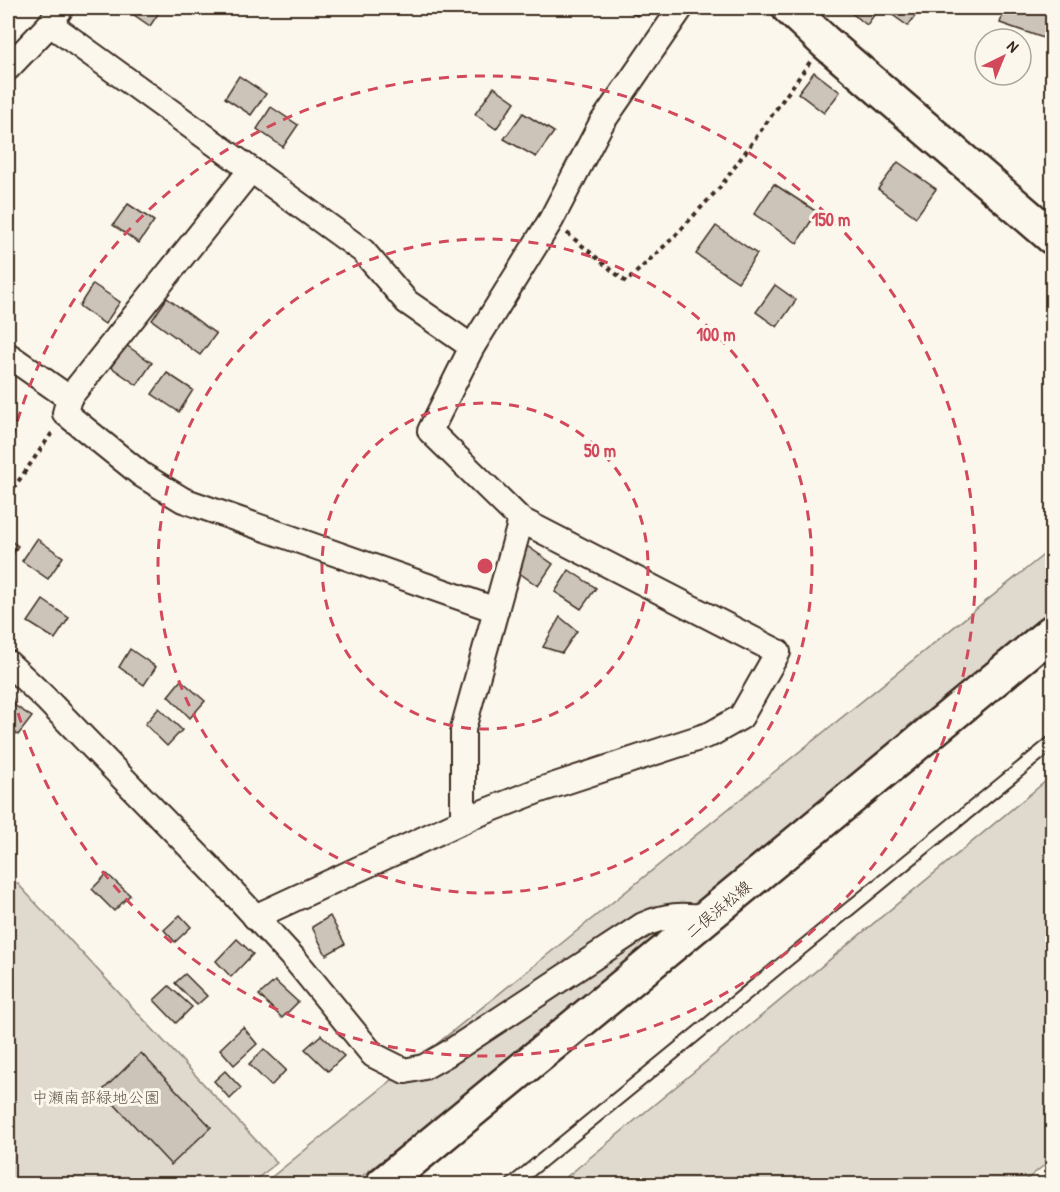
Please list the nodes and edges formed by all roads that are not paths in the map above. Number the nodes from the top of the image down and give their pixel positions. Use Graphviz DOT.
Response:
graph roads {
  1 [pos="681,8"];
  2 [pos="789,8"];
  3 [pos="56,16"];
  4 [pos="8,68"];
  5 [pos="250,170"];
  6 [pos="1053,237"];
  7 [pos="472,347"];
  8 [pos="8,355"];
  9 [pos="67,406"];
  10 [pos="521,520"];
  11 [pos="496,610"];
  12 [pos="1053,632"];
  13 [pos="8,663"];
  14 [pos="1053,743"];
  15 [pos="463,821"];
  16 [pos="255,917"];
  17 [pos="706,918"];
  18 [pos="383,1185"];
  19 [pos="513,1185"];
  1 -- 7 [label="street"];
  2 -- 6 [label="main road"];
  3 -- 4 [label="street"];
  3 -- 5 [label="street"];
  5 -- 7 [label="street"];
  5 -- 9 [label="street"];
  7 -- 10 [label="street"];
  8 -- 9 [label="street"];
  9 -- 11 [label="street"];
  10 -- 11 [label="street"];
  10 -- 15 [label="street"];
  11 -- 15 [label="street"];
  12 -- 17 [label="main road, 二俣浜松線"];
  13 -- 16 [label="street"];
  14 -- 19 [label="lane"];
  15 -- 16 [label="street"];
  16 -- 17 [label="street"];
  17 -- 18 [label="main road, 二俣浜松線"];
}
